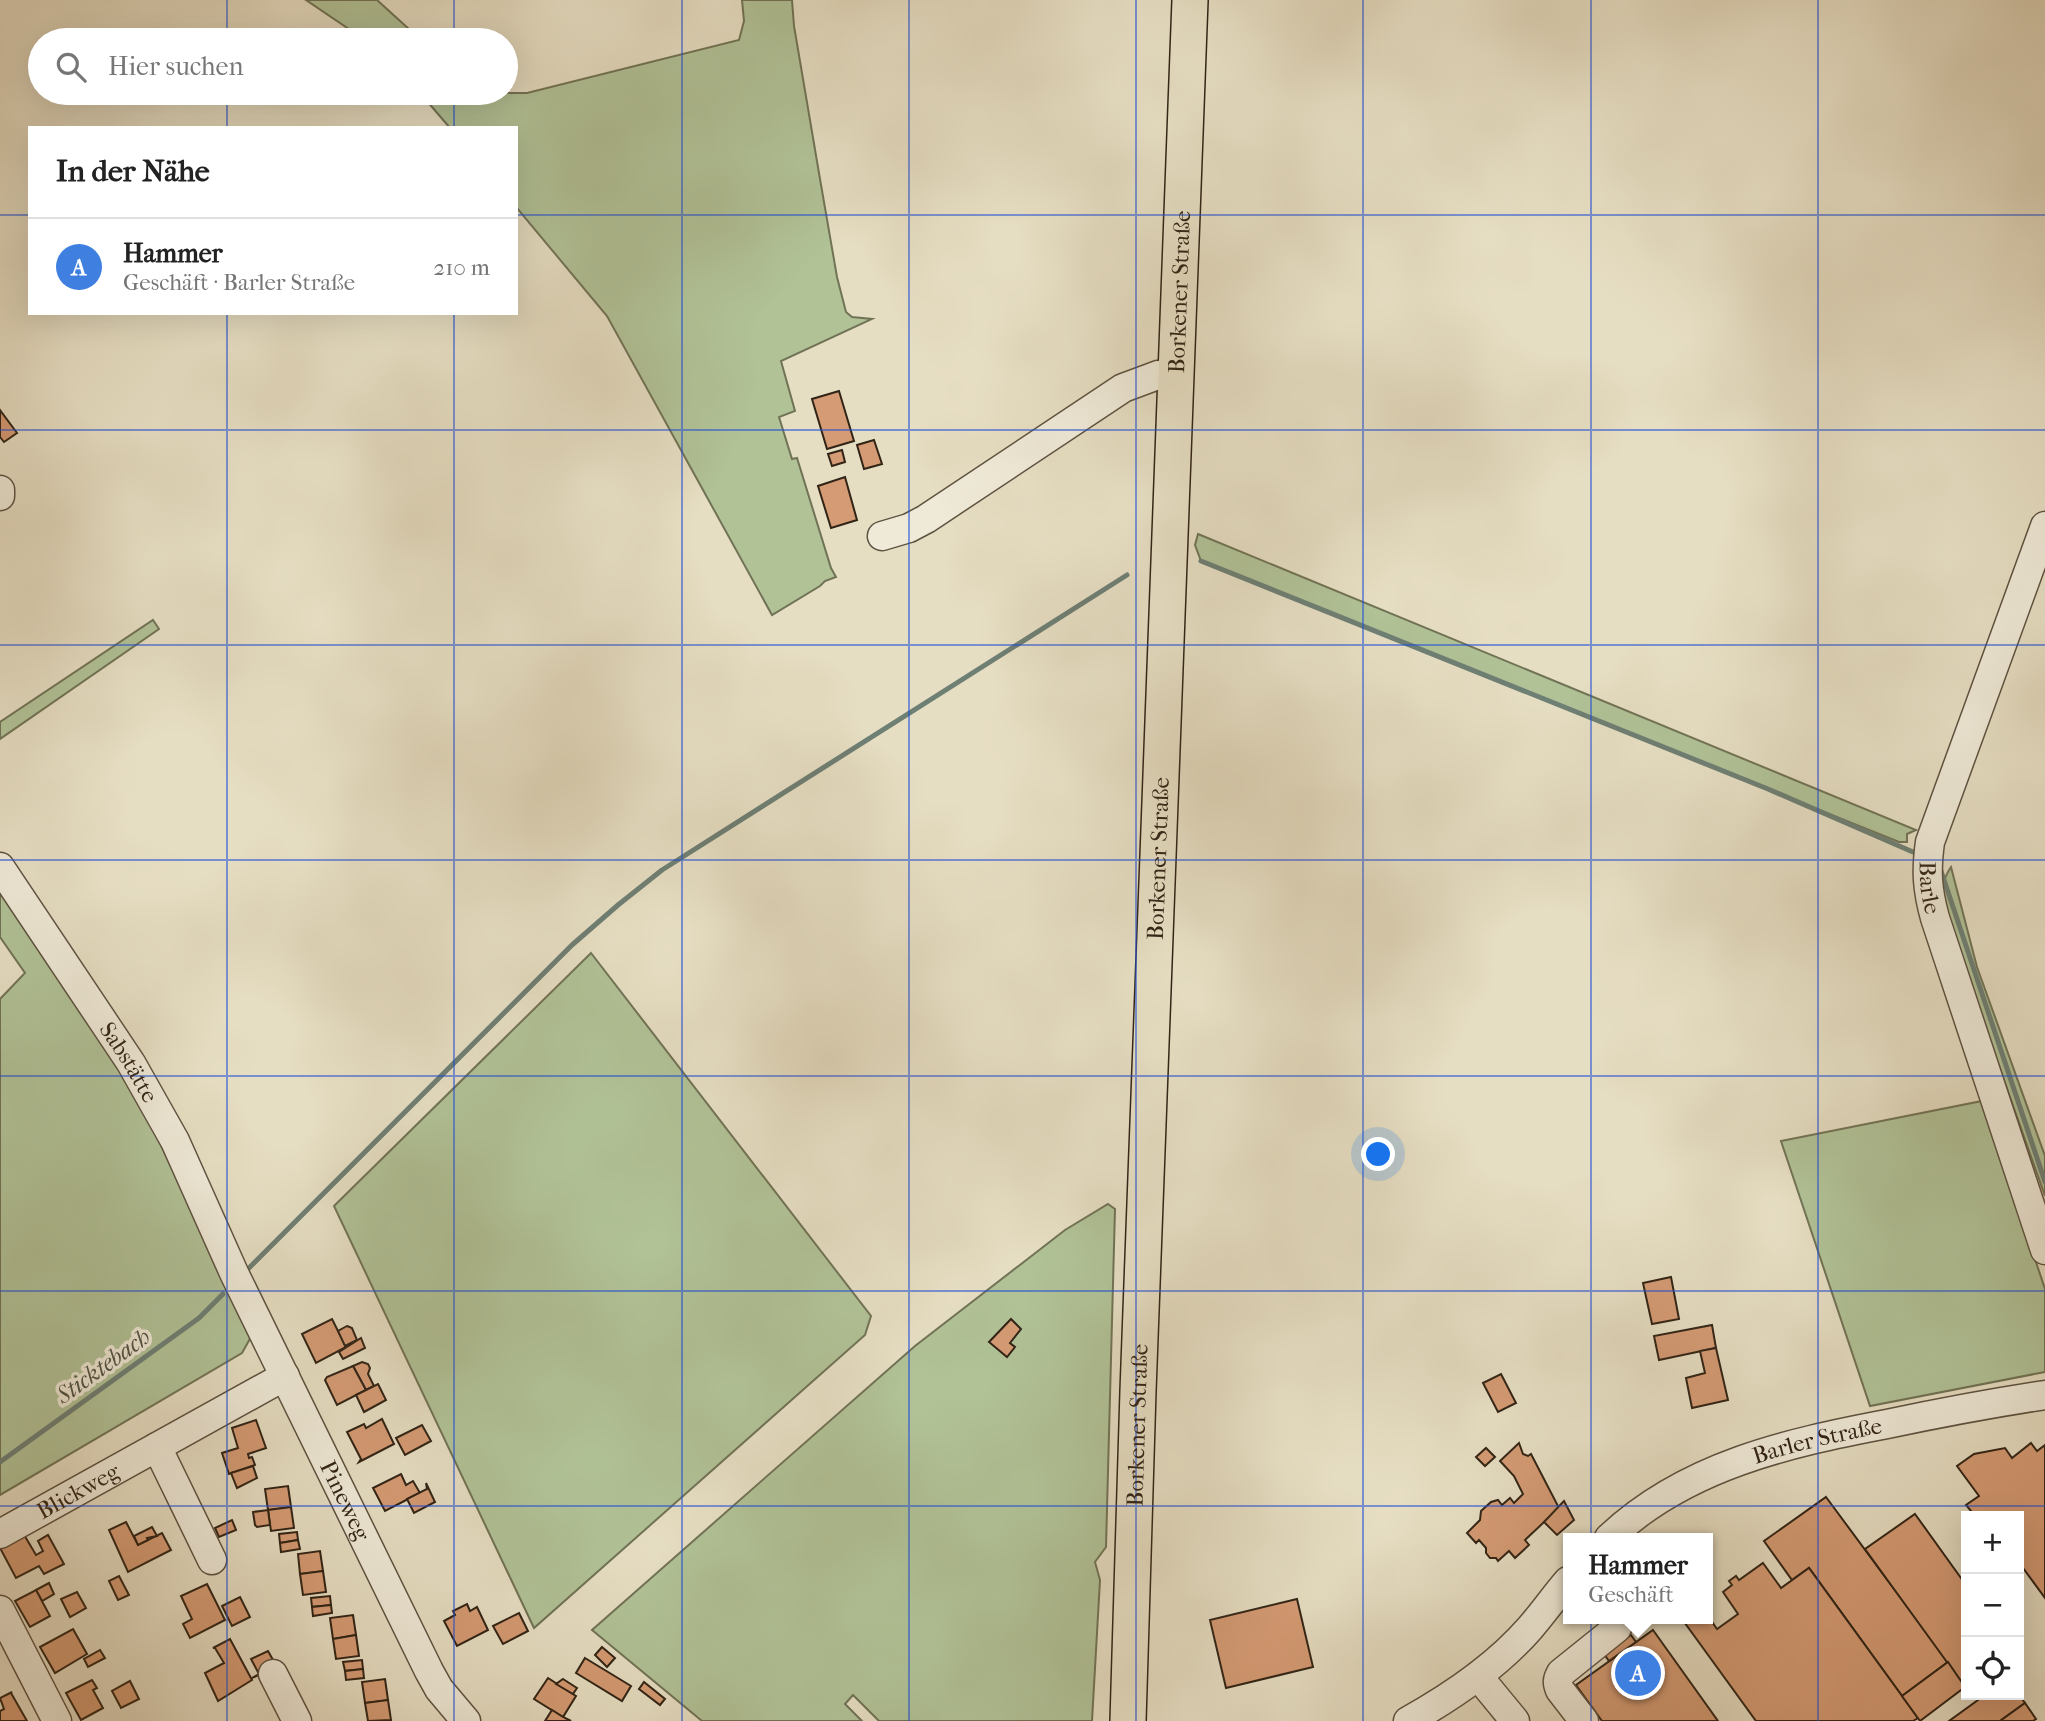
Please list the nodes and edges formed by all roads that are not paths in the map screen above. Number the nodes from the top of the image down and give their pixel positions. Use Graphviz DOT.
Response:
graph roads {
  1 [pos="1190,0"];
  2 [pos="1174,374"];
  3 [pos="0,490"];
  4 [pos="0,496"];
  5 [pos="2045,526"];
  6 [pos="882,536"];
  7 [pos="0,867"];
  8 [pos="2045,1250"];
  9 [pos="234,1273"];
  10 [pos="285,1377"];
  11 [pos="2045,1395"];
  12 [pos="157,1447"];
  13 [pos="1615,1533"];
  14 [pos="0,1534"];
  15 [pos="212,1560"];
  16 [pos="1563,1587"];
  17 [pos="0,1610"];
  18 [pos="1618,1624"];
  19 [pos="274,1674"];
  20 [pos="1478,1676"];
  21 [pos="457,1719"];
  22 [pos="1128,1719"];
  23 [pos="57,1721"];
  24 [pos="297,1721"];
  25 [pos="1408,1721"];
  26 [pos="1514,1721"];
  27 [pos="1584,1721"];
  1 -- 2 [label="main road, Borkener Straße"];
  2 -- 6 [label="street"];
  2 -- 22 [label="main road, Borkener Straße"];
  3 -- 4 [label="street"];
  5 -- 8 [label="street, Barle"];
  7 -- 9 [label="street, Sabstätte"];
  9 -- 10 [label="street, Pineweg"];
  10 -- 12 [label="street, Blickweg"];
  10 -- 21 [label="street, Pineweg"];
  11 -- 13 [label="street, Barler Straße"];
  12 -- 14 [label="street, Blickweg"];
  12 -- 15 [label="street"];
  16 -- 20 [label="street"];
  17 -- 23 [label="street"];
  18 -- 27 [label="street"];
  19 -- 24 [label="street"];
  20 -- 25 [label="street"];
  20 -- 26 [label="street"];
}
